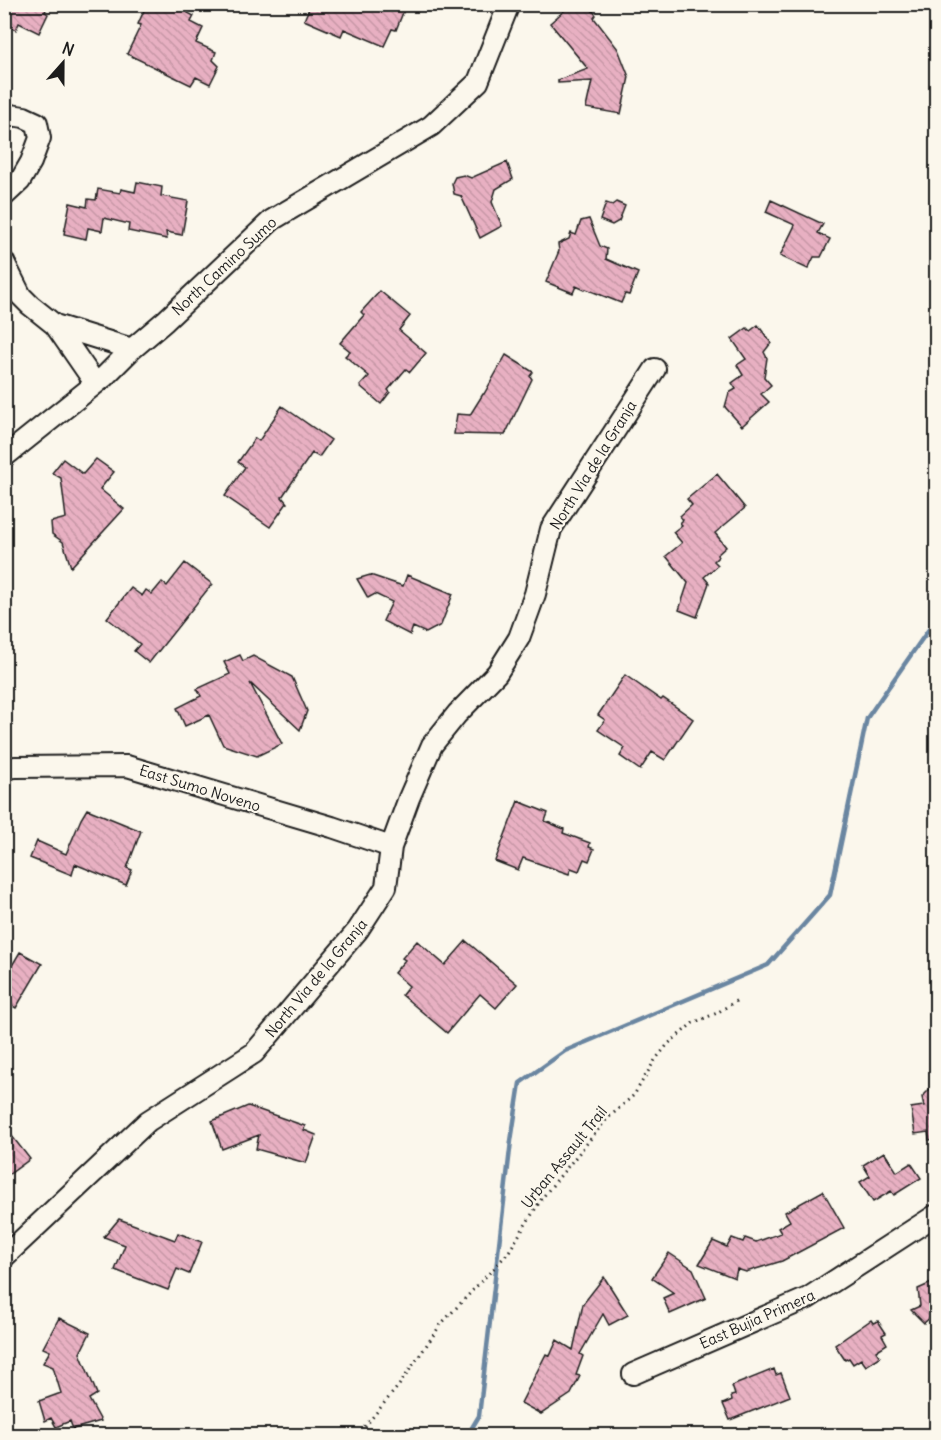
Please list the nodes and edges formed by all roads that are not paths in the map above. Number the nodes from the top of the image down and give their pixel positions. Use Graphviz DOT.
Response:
graph roads {
  1 [pos="509,4"];
  2 [pos="4,122"];
  3 [pos="4,196"];
  4 [pos="4,262"];
  5 [pos="55,325"];
  6 [pos="132,349"];
  7 [pos="655,369"];
  8 [pos="95,383"];
  9 [pos="4,457"];
  10 [pos="4,768"];
  11 [pos="391,847"];
  12 [pos="936,1215"];
  13 [pos="4,1257"];
  14 [pos="633,1374"];
  1 -- 6 [label="street, North Camino Sumo"];
  2 -- 3 [label="street"];
  4 -- 5 [label="street"];
  5 -- 6 [label="street"];
  5 -- 8 [label="street"];
  6 -- 8 [label="street, North Camino Sumo"];
  7 -- 11 [label="street, North Via de la Granja"];
  8 -- 9 [label="street, North Camino Sumo"];
  10 -- 11 [label="street, East Sumo Noveno"];
  11 -- 13 [label="street, North Via de la Granja"];
  12 -- 14 [label="street, East Bujia Primera"];
}
